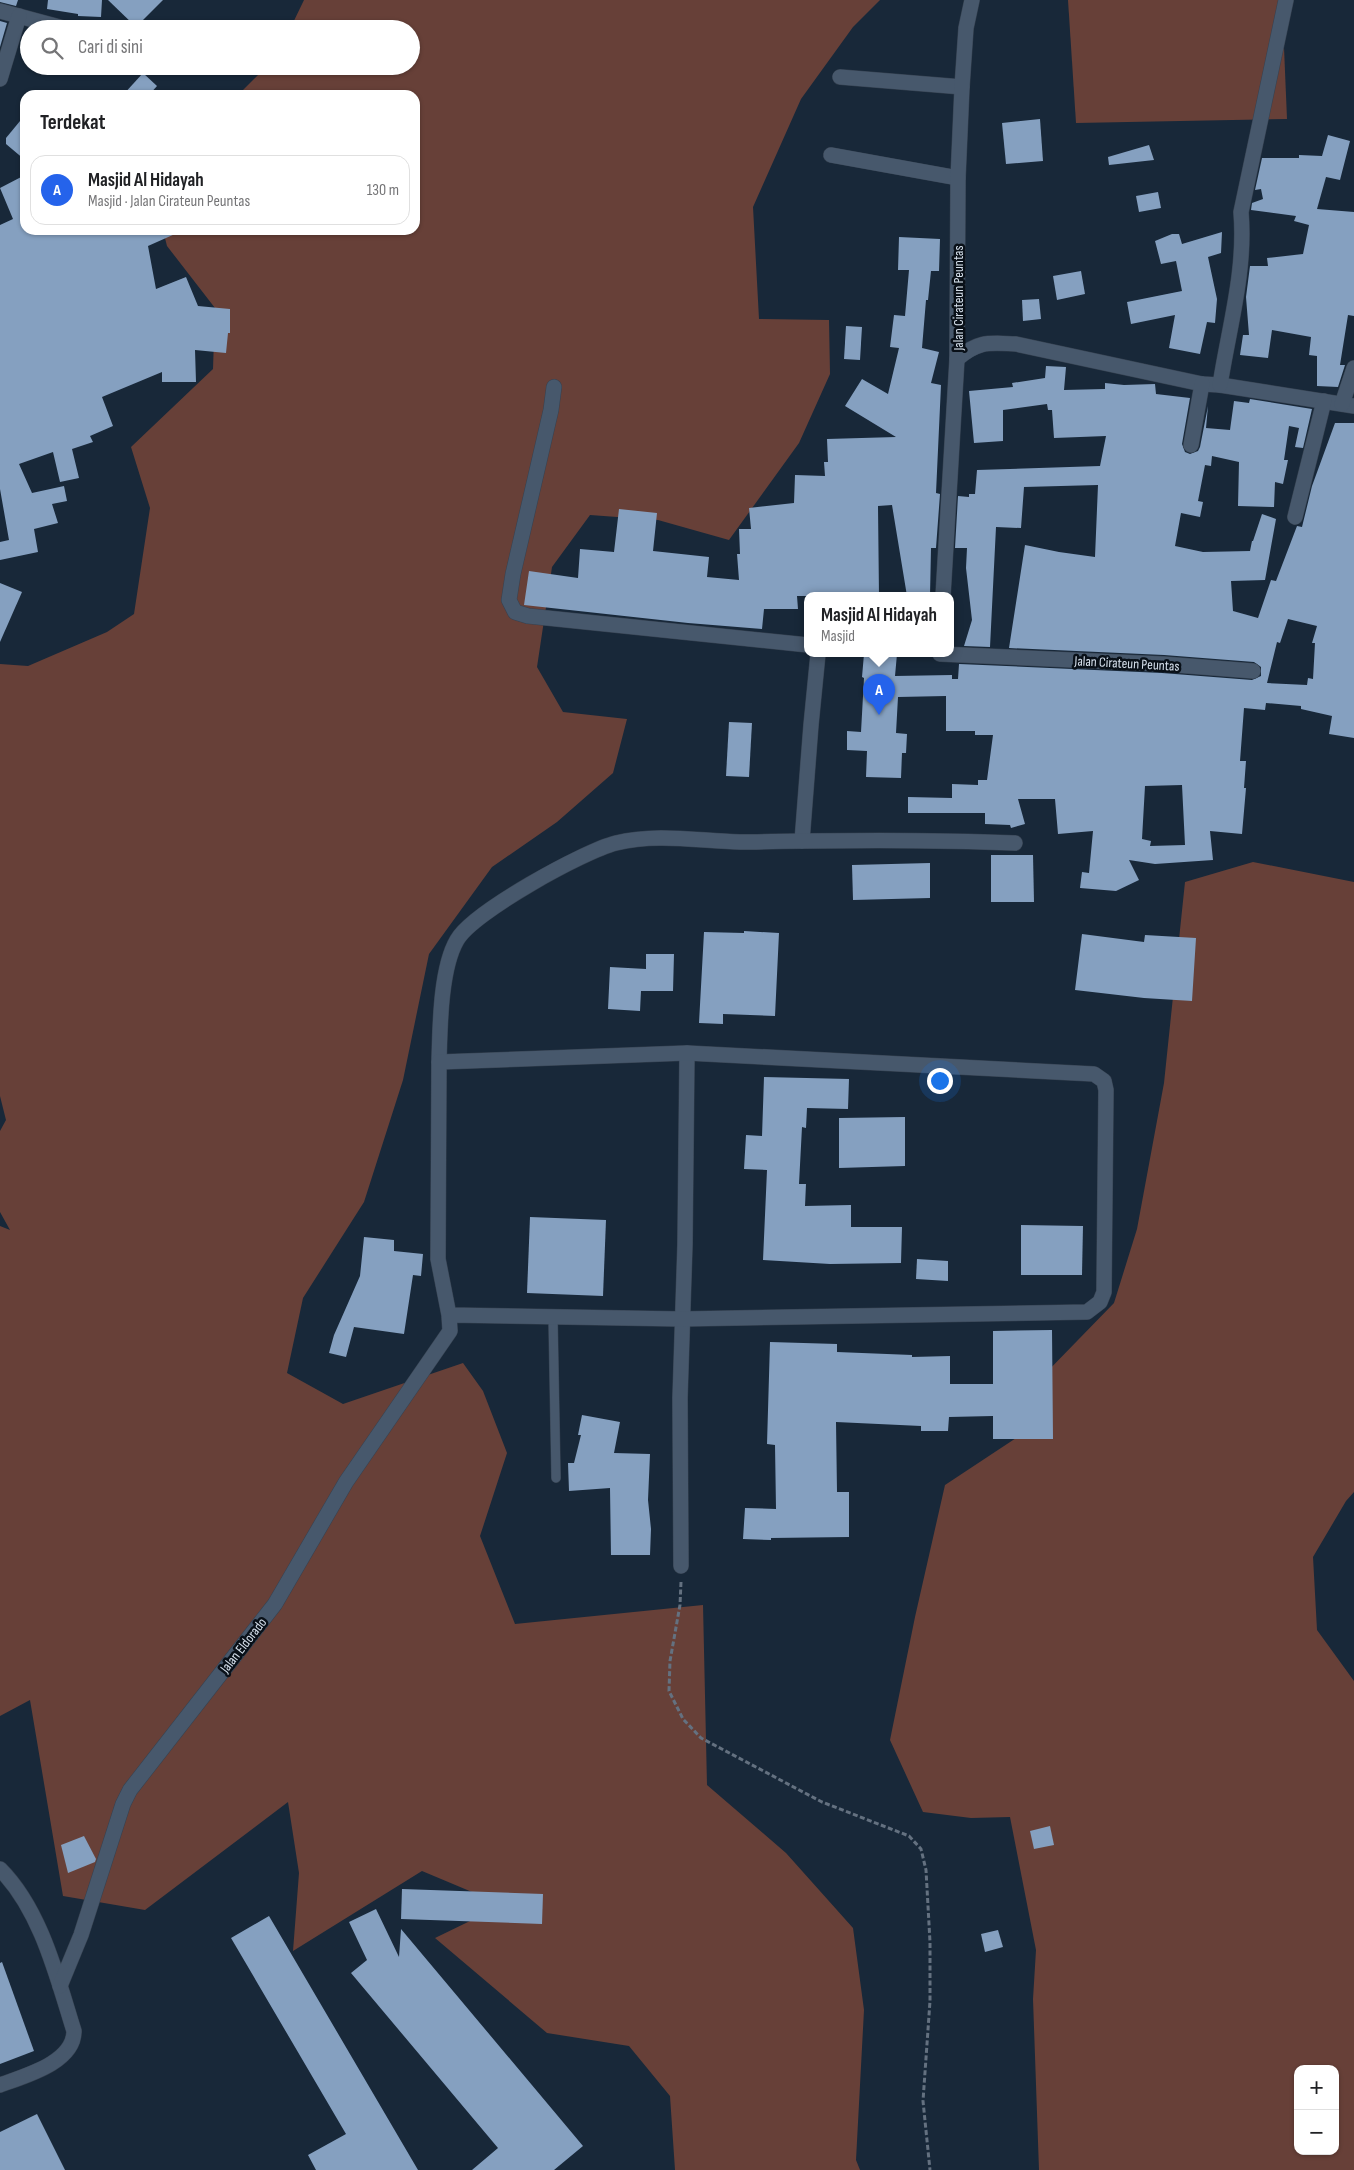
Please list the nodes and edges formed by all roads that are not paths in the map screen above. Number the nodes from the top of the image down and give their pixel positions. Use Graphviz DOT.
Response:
graph roads {
  1 [pos="972,0"];
  2 [pos="1286,0"];
  3 [pos="0,11"];
  4 [pos="19,16"];
  5 [pos="34,20"];
  6 [pos="840,77"];
  7 [pos="0,79"];
  8 [pos="962,87"];
  9 [pos="831,155"];
  10 [pos="958,178"];
  11 [pos="958,359"];
  12 [pos="1354,368"];
  13 [pos="1202,384"];
  14 [pos="1220,385"];
  15 [pos="554,387"];
  16 [pos="1324,402"];
  17 [pos="1348,405"];
  18 [pos="1191,445"];
  19 [pos="1295,518"];
  20 [pos="943,592"];
  21 [pos="804,645"];
  22 [pos="954,655"];
  23 [pos="818,657"];
  24 [pos="1254,672"];
  25 [pos="802,841"];
  26 [pos="1015,843"];
  27 [pos="687,1053"];
  28 [pos="439,1062"];
  29 [pos="449,1315"];
  30 [pos="553,1317"];
  31 [pos="681,1319"];
  32 [pos="556,1478"];
  33 [pos="681,1566"];
  34 [pos="0,1869"];
  35 [pos="60,1986"];
  36 [pos="0,2085"];
  1 -- 8 [label="street, Jalan Cirateun Peuntas"];
  2 -- 14 [label="street"];
  3 -- 4 [label="street"];
  4 -- 5 [label="street"];
  4 -- 7 [label="street"];
  6 -- 8 [label="street"];
  8 -- 10 [label="street, Jalan Cirateun Peuntas"];
  9 -- 10 [label="street"];
  10 -- 11 [label="street, Jalan Cirateun Peuntas"];
  11 -- 13 [label="street"];
  11 -- 20 [label="street, Jalan Cirateun Peuntas"];
  12 -- 17 [label="street"];
  13 -- 14 [label="street"];
  13 -- 18 [label="street"];
  14 -- 16 [label="street"];
  15 -- 21 [label="street"];
  16 -- 17 [label="street"];
  16 -- 19 [label="street"];
  22 -- 24 [label="street, Jalan Cirateun Peuntas"];
  23 -- 25 [label="street"];
  25 -- 26 [label="street"];
  25 -- 28 [label="street"];
  27 -- 28 [label="street"];
  27 -- 31 [label="street"];
  27 -- 31 [label="street"];
  28 -- 29 [label="street"];
  29 -- 30 [label="street"];
  29 -- 35 [label="street, Jalan Eldorado"];
  30 -- 31 [label="street"];
  30 -- 32 [label="lane"];
  31 -- 33 [label="street"];
  34 -- 35 [label="street"];
  35 -- 36 [label="street"];
}
